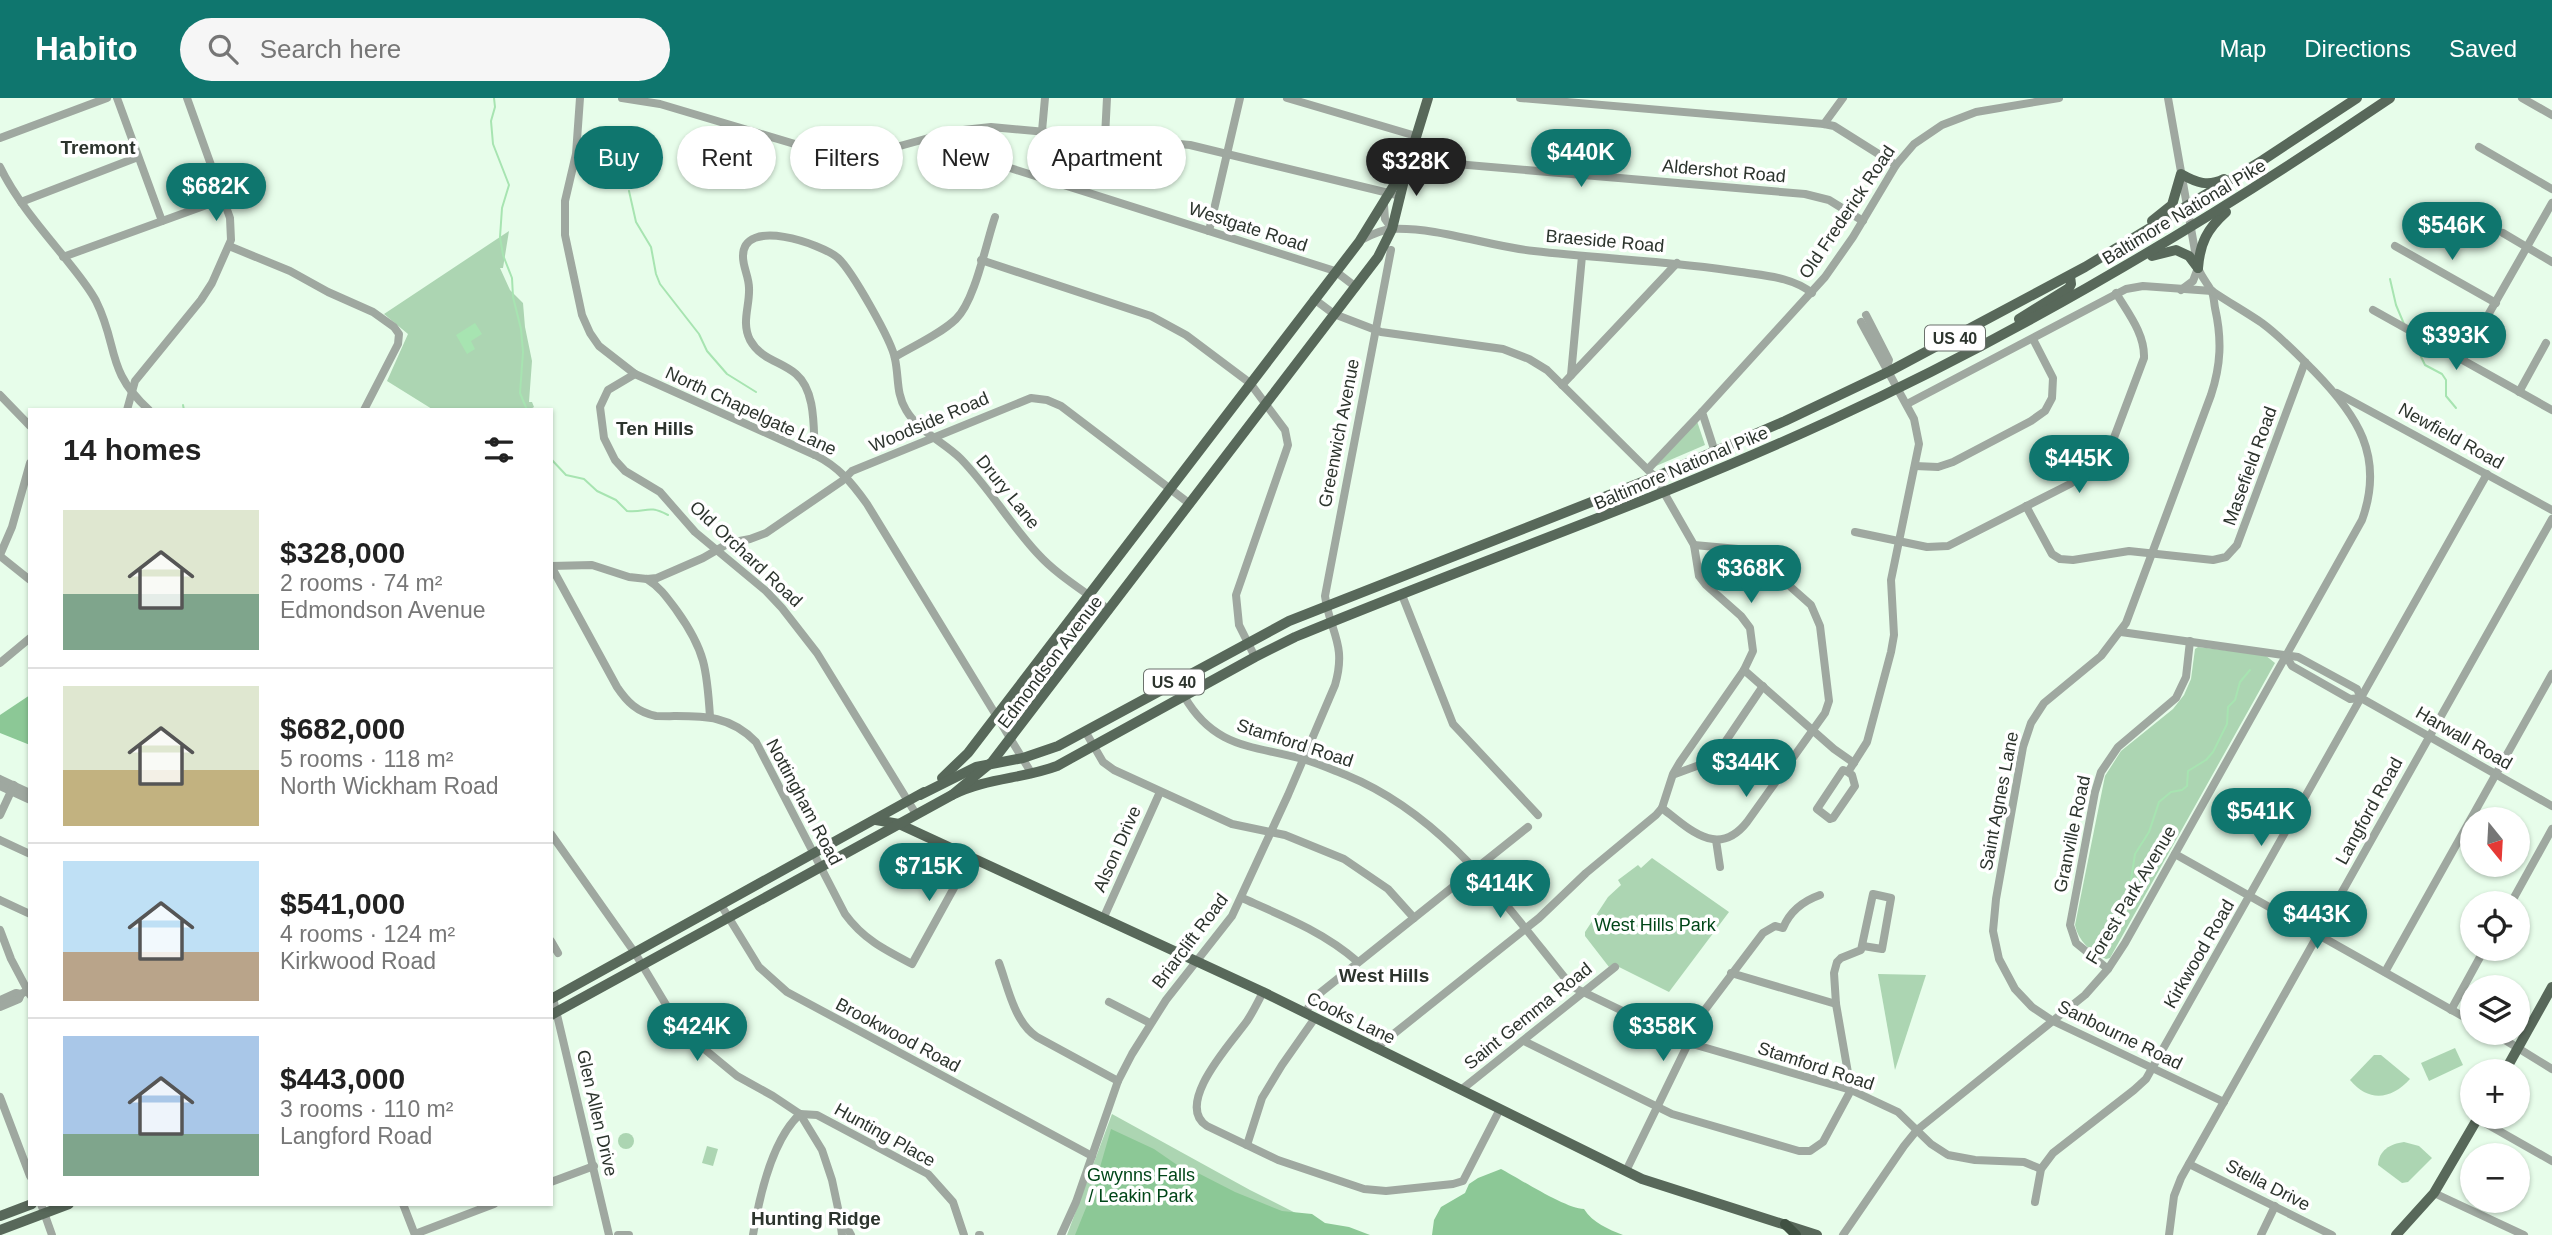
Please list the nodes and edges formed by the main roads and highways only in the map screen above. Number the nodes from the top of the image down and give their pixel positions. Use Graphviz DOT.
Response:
graph roads {
  1 [pos="1428,98"];
  2 [pos="2357,98"];
  3 [pos="2390,98"];
  4 [pos="2253,166"];
  5 [pos="2263,183"];
  6 [pos="1396,194"];
  7 [pos="2127,265"];
  8 [pos="2085,267"];
  9 [pos="2070,276"];
  10 [pos="1954,361"];
  11 [pos="992,762"];
  12 [pos="952,794"];
  13 [pos="920,795"];
  14 [pos="875,820"];
  15 [pos="899,824"];
  16 [pos="2552,987"];
  17 [pos="553,998"];
  18 [pos="554,1014"];
  19 [pos="2512,1059"];
  20 [pos="2472,1129"];
  21 [pos="28,1206"];
  22 [pos="42,1209"];
  23 [pos="0,1216"];
  24 [pos="1785,1224"];
  25 [pos="0,1230"];
  26 [pos="1796,1235"];
  27 [pos="1817,1235"];
  28 [pos="2396,1235"];
  1 -- 6 [label="main road, Edmondson Avenue"];
  2 -- 4 [label="main road, Baltimore National Pike / US 40"];
  3 -- 5 [label="main road, Baltimore National Pike / US 40"];
  4 -- 8 [label="main road, Baltimore National Pike / US 40"];
  4 -- 8 [label="main road"];
  5 -- 7 [label="main road, Baltimore National Pike / US 40"];
  5 -- 7 [label="main road"];
  6 -- 11 [label="main road, Edmondson Avenue"];
  6 -- 13 [label="main road, Edmondson Avenue"];
  7 -- 10 [label="main road, Baltimore National Pike / US 40"];
  8 -- 9 [label="main road, Baltimore National Pike / US 40"];
  9 -- 10 [label="main road"];
  9 -- 11 [label="main road, Baltimore National Pike / US 40"];
  10 -- 12 [label="main road, Baltimore National Pike / US 40"];
  11 -- 12 [label="main road, Edmondson Avenue"];
  11 -- 13 [label="main road, Baltimore National Pike / US 40"];
  12 -- 15 [label="main road, Edmondson Avenue / US 40"];
  13 -- 14 [label="main road, Edmondson Avenue / US 40"];
  14 -- 15 [label="main road, Cooks Lane"];
  14 -- 17 [label="main road, Edmondson Avenue / US 40"];
  15 -- 18 [label="main road, Edmondson Avenue / US 40"];
  15 -- 24 [label="main road, Cooks Lane"];
  16 -- 19 [label="main road"];
  20 -- 28 [label="main road"];
  21 -- 23 [label="main road"];
  22 -- 25 [label="main road"];
  24 -- 26 [label="highway"];
  24 -- 27 [label="main road, Cooks Lane"];
}
